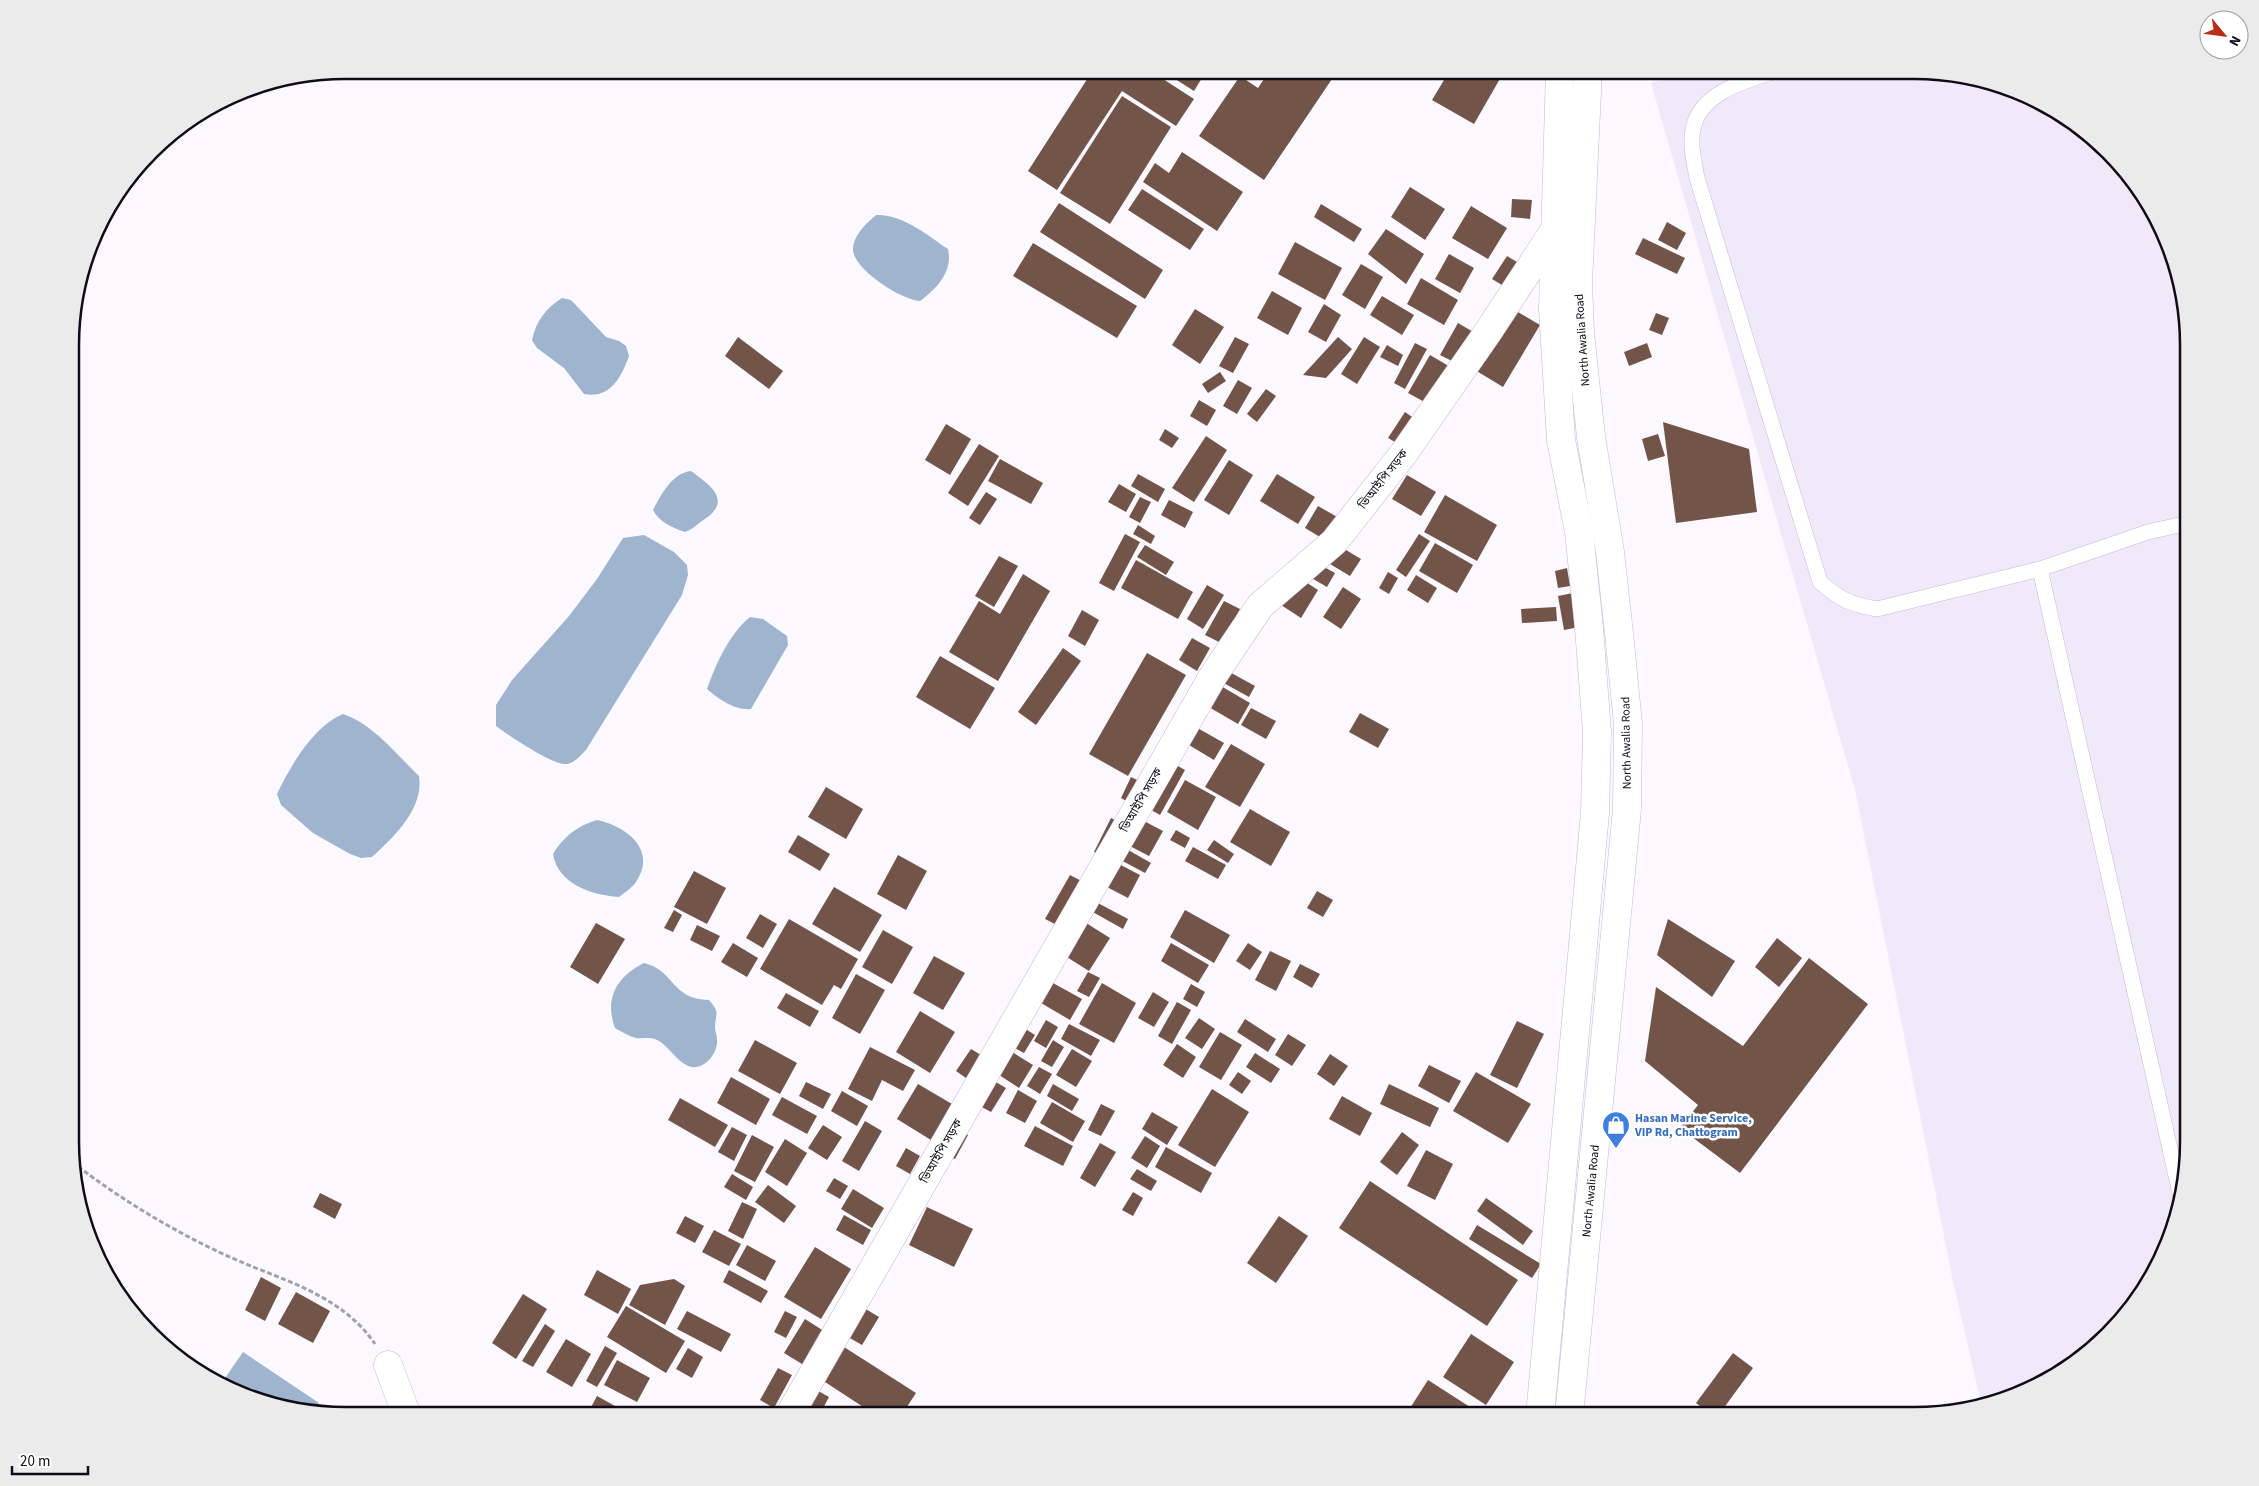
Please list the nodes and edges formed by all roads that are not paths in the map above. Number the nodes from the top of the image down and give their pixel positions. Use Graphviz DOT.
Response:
graph roads {
  1 [pos="1560,79"];
  2 [pos="1588,79"];
  3 [pos="1755,79"];
  4 [pos="1556,228"];
  5 [pos="2180,525"];
  6 [pos="2040,569"];
  7 [pos="2177,1181"];
  8 [pos="388,1364"];
  9 [pos="404,1407"];
  10 [pos="794,1407"];
  11 [pos="1541,1407"];
  12 [pos="1570,1407"];
  1 -- 4 [label="main road, North Awalia Road"];
  2 -- 12 [label="main road, North Awalia Road"];
  3 -- 6 [label="lane"];
  4 -- 10 [label="main road, ভিআইপি সড়ক"];
  4 -- 11 [label="main road, North Awalia Road"];
  5 -- 6 [label="lane"];
  6 -- 7 [label="lane"];
  8 -- 9 [label="main road"];
}
